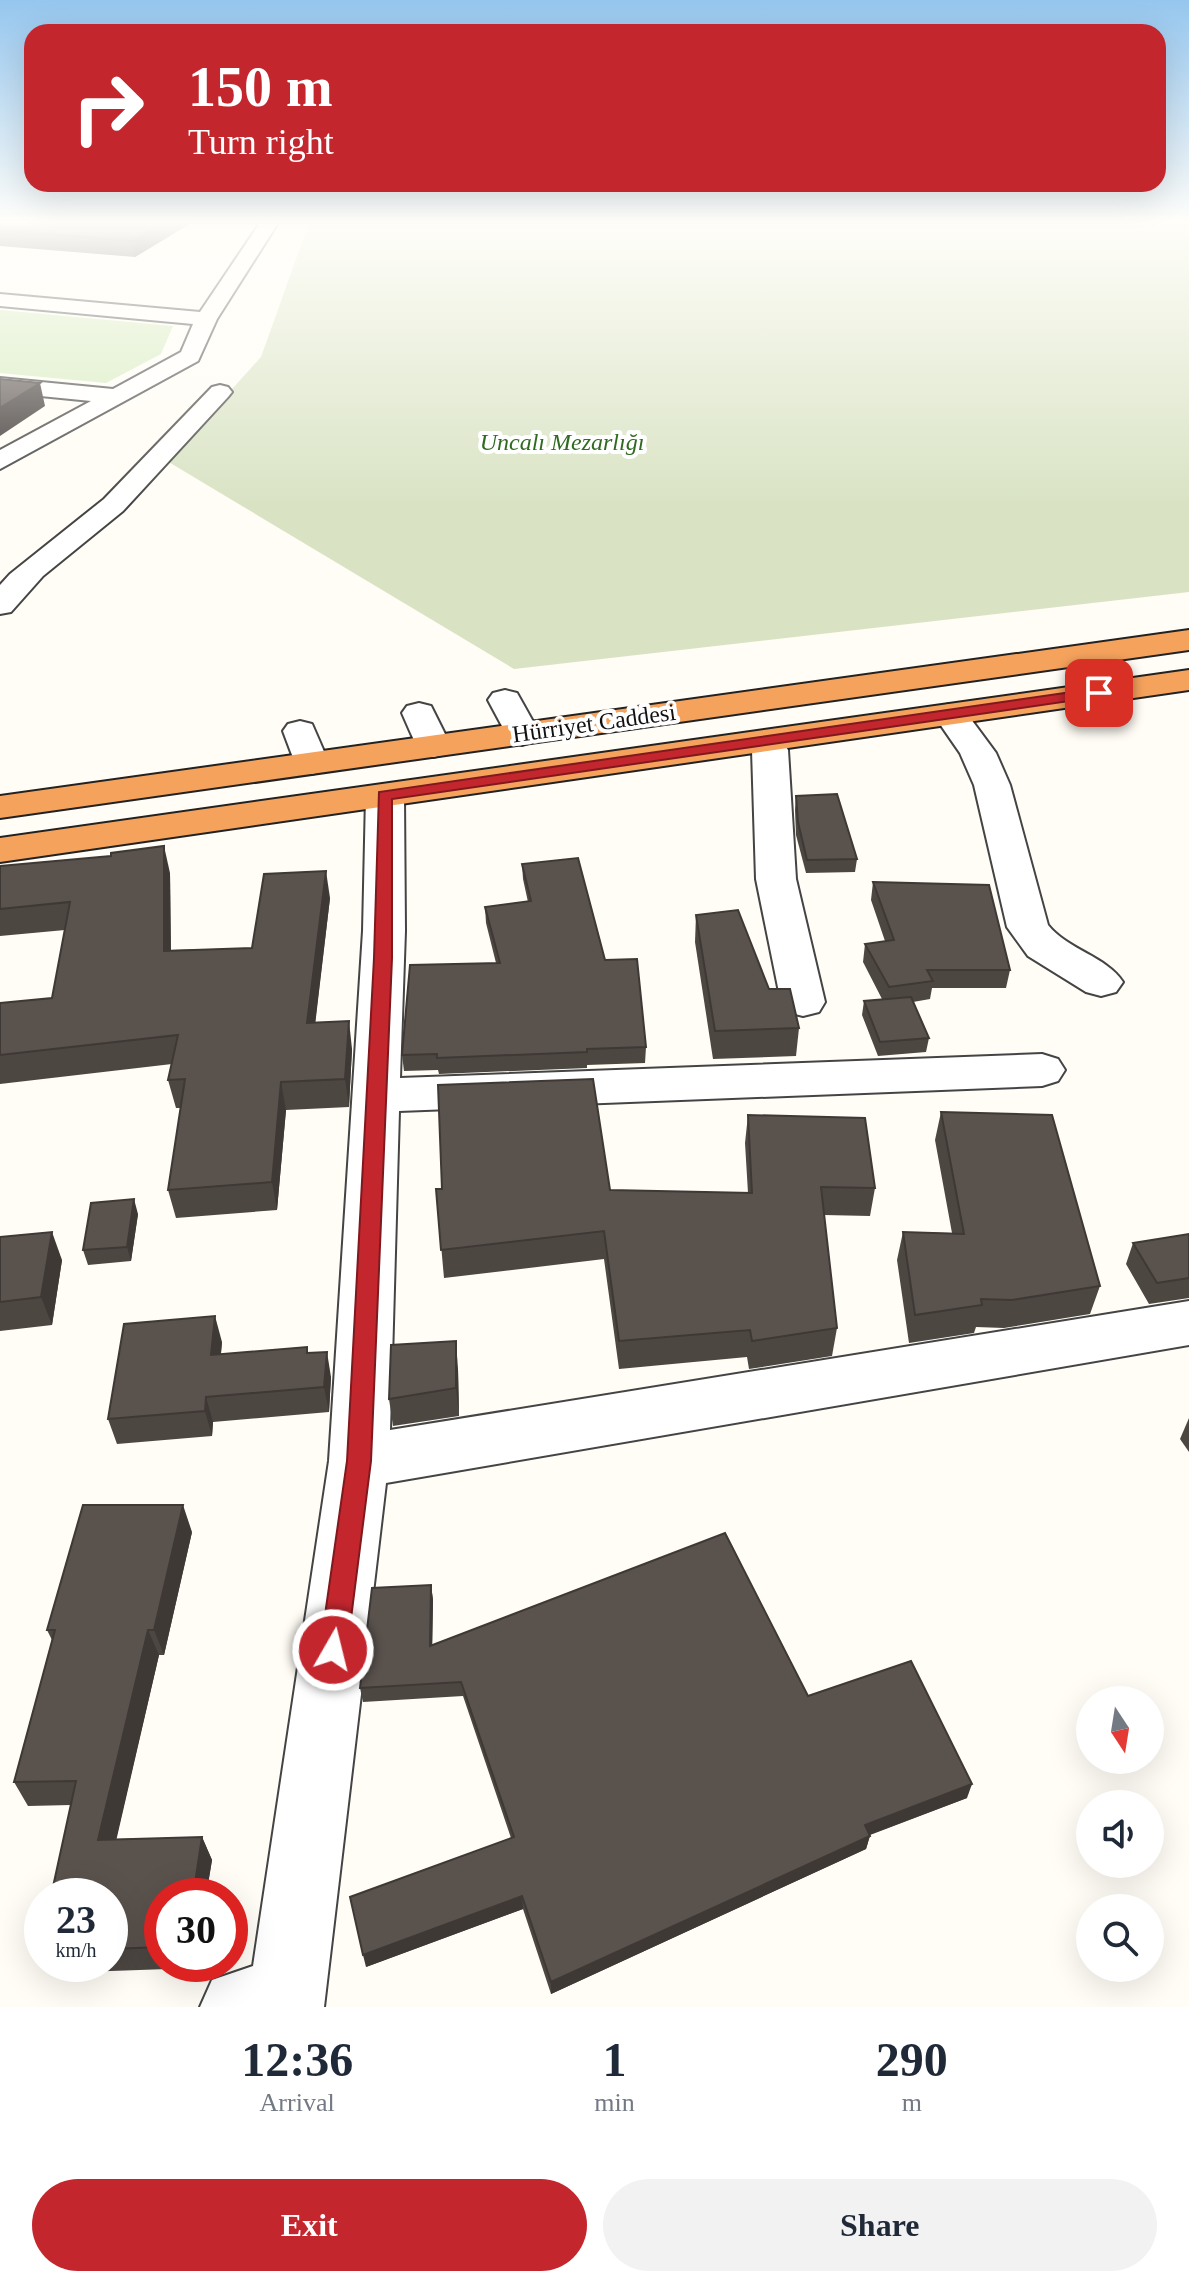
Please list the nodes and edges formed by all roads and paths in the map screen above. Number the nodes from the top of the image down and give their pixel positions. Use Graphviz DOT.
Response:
graph roads {
  1 [pos="181,317"];
  2 [pos="206,319"];
  3 [pos="0,385"];
  4 [pos="220,392"];
  5 [pos="116,396"];
  6 [pos="0,461"];
  7 [pos="0,605"];
  8 [pos="1189,640"];
  9 [pos="1189,680"];
  10 [pos="505,700"];
  11 [pos="419,713"];
  12 [pos="950,714"];
  13 [pos="522,734"];
  14 [pos="766,741"];
  15 [pos="433,746"];
  16 [pos="385,796"];
  17 [pos="0,807"];
  18 [pos="0,850"];
  19 [pos="1101,982"];
  20 [pos="803,1002"];
  21 [pos="1042,1070"];
  22 [pos="377,1095"];
  23 [pos="1189,1323"];
  24 [pos="359,1461"];
  25 [pos="270,2004"];
  1 -- 2 [label="street"];
  2 -- 5 [label="street"];
  3 -- 5 [label="street"];
  4 -- 7 [label="street"];
  5 -- 6 [label="street"];
  8 -- 13 [label="highway, Hürriyet Caddesi"];
  9 -- 12 [label="highway"];
  10 -- 13 [label="street"];
  11 -- 15 [label="street"];
  12 -- 14 [label="highway"];
  12 -- 19 [label="street"];
  13 -- 15 [label="highway, Hürriyet Caddesi"];
  14 -- 16 [label="highway"];
  14 -- 20 [label="street"];
  15 -- 17 [label="highway, Hürriyet Caddesi"];
  16 -- 18 [label="highway"];
  16 -- 22 [label="street"];
  21 -- 22 [label="street"];
  22 -- 24 [label="street"];
  23 -- 24 [label="street"];
  24 -- 25 [label="street"];
}
